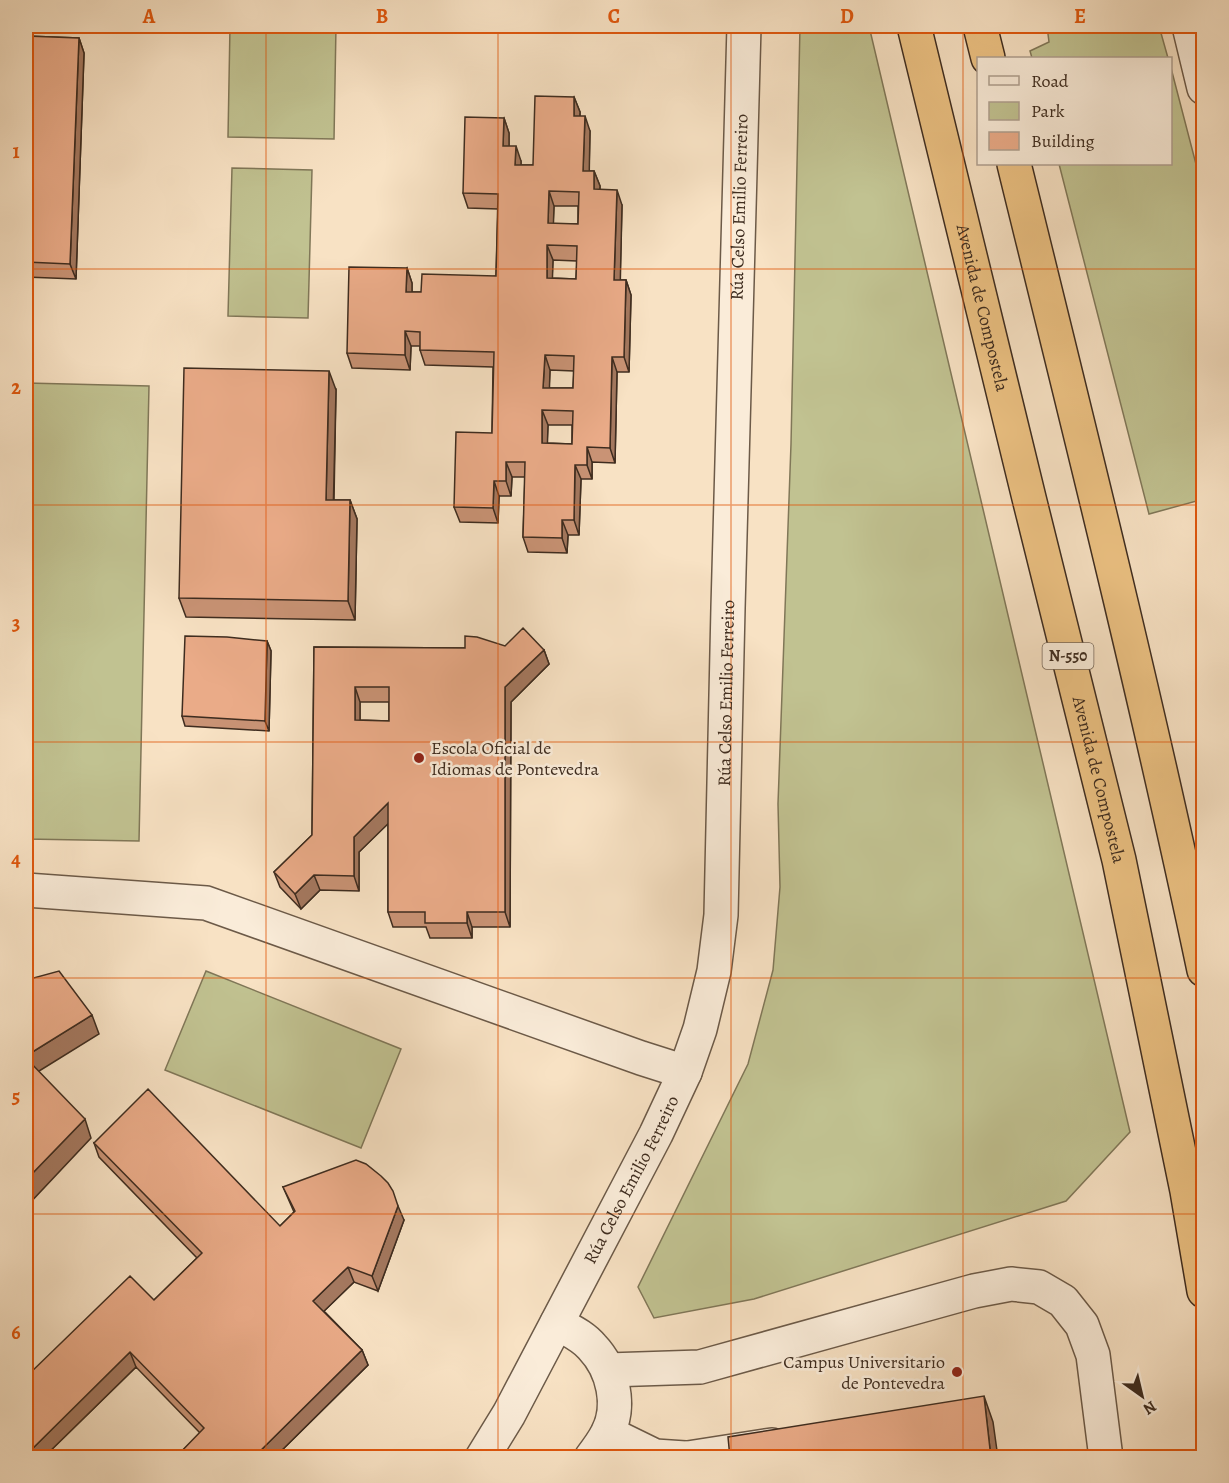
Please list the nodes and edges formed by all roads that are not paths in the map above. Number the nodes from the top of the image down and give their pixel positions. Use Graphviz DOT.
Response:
graph roads {
  1 [pos="744,26"];
  2 [pos="914,26"];
  3 [pos="980,26"];
  4 [pos="1189,26"];
  5 [pos="988,57"];
  6 [pos="1203,88"];
  7 [pos="1014,165"];
  8 [pos="26,890"];
  9 [pos="1203,970"];
  10 [pos="685,1072"];
  11 [pos="1203,1291"];
  12 [pos="557,1323"];
  13 [pos="608,1370"];
  14 [pos="804,1440"];
  15 [pos="600,1445"];
  16 [pos="482,1457"];
  17 [pos="671,1457"];
  18 [pos="1106,1458"];
  1 -- 10 [label="street, Rúa Celso Emilio Ferreiro"];
  2 -- 11 [label="highway, Avenida de Compostela / N-550"];
  3 -- 5 [label="highway"];
  4 -- 6 [label="street"];
  7 -- 9 [label="highway"];
  8 -- 10 [label="street"];
  10 -- 12 [label="street, Rúa Celso Emilio Ferreiro"];
  12 -- 13 [label="street"];
  12 -- 16 [label="street, Rúa Celso Emilio Ferreiro"];
  13 -- 15 [label="street"];
  13 -- 18 [label="street"];
  14 -- 17 [label="street"];
  15 -- 17 [label="street"];
}
